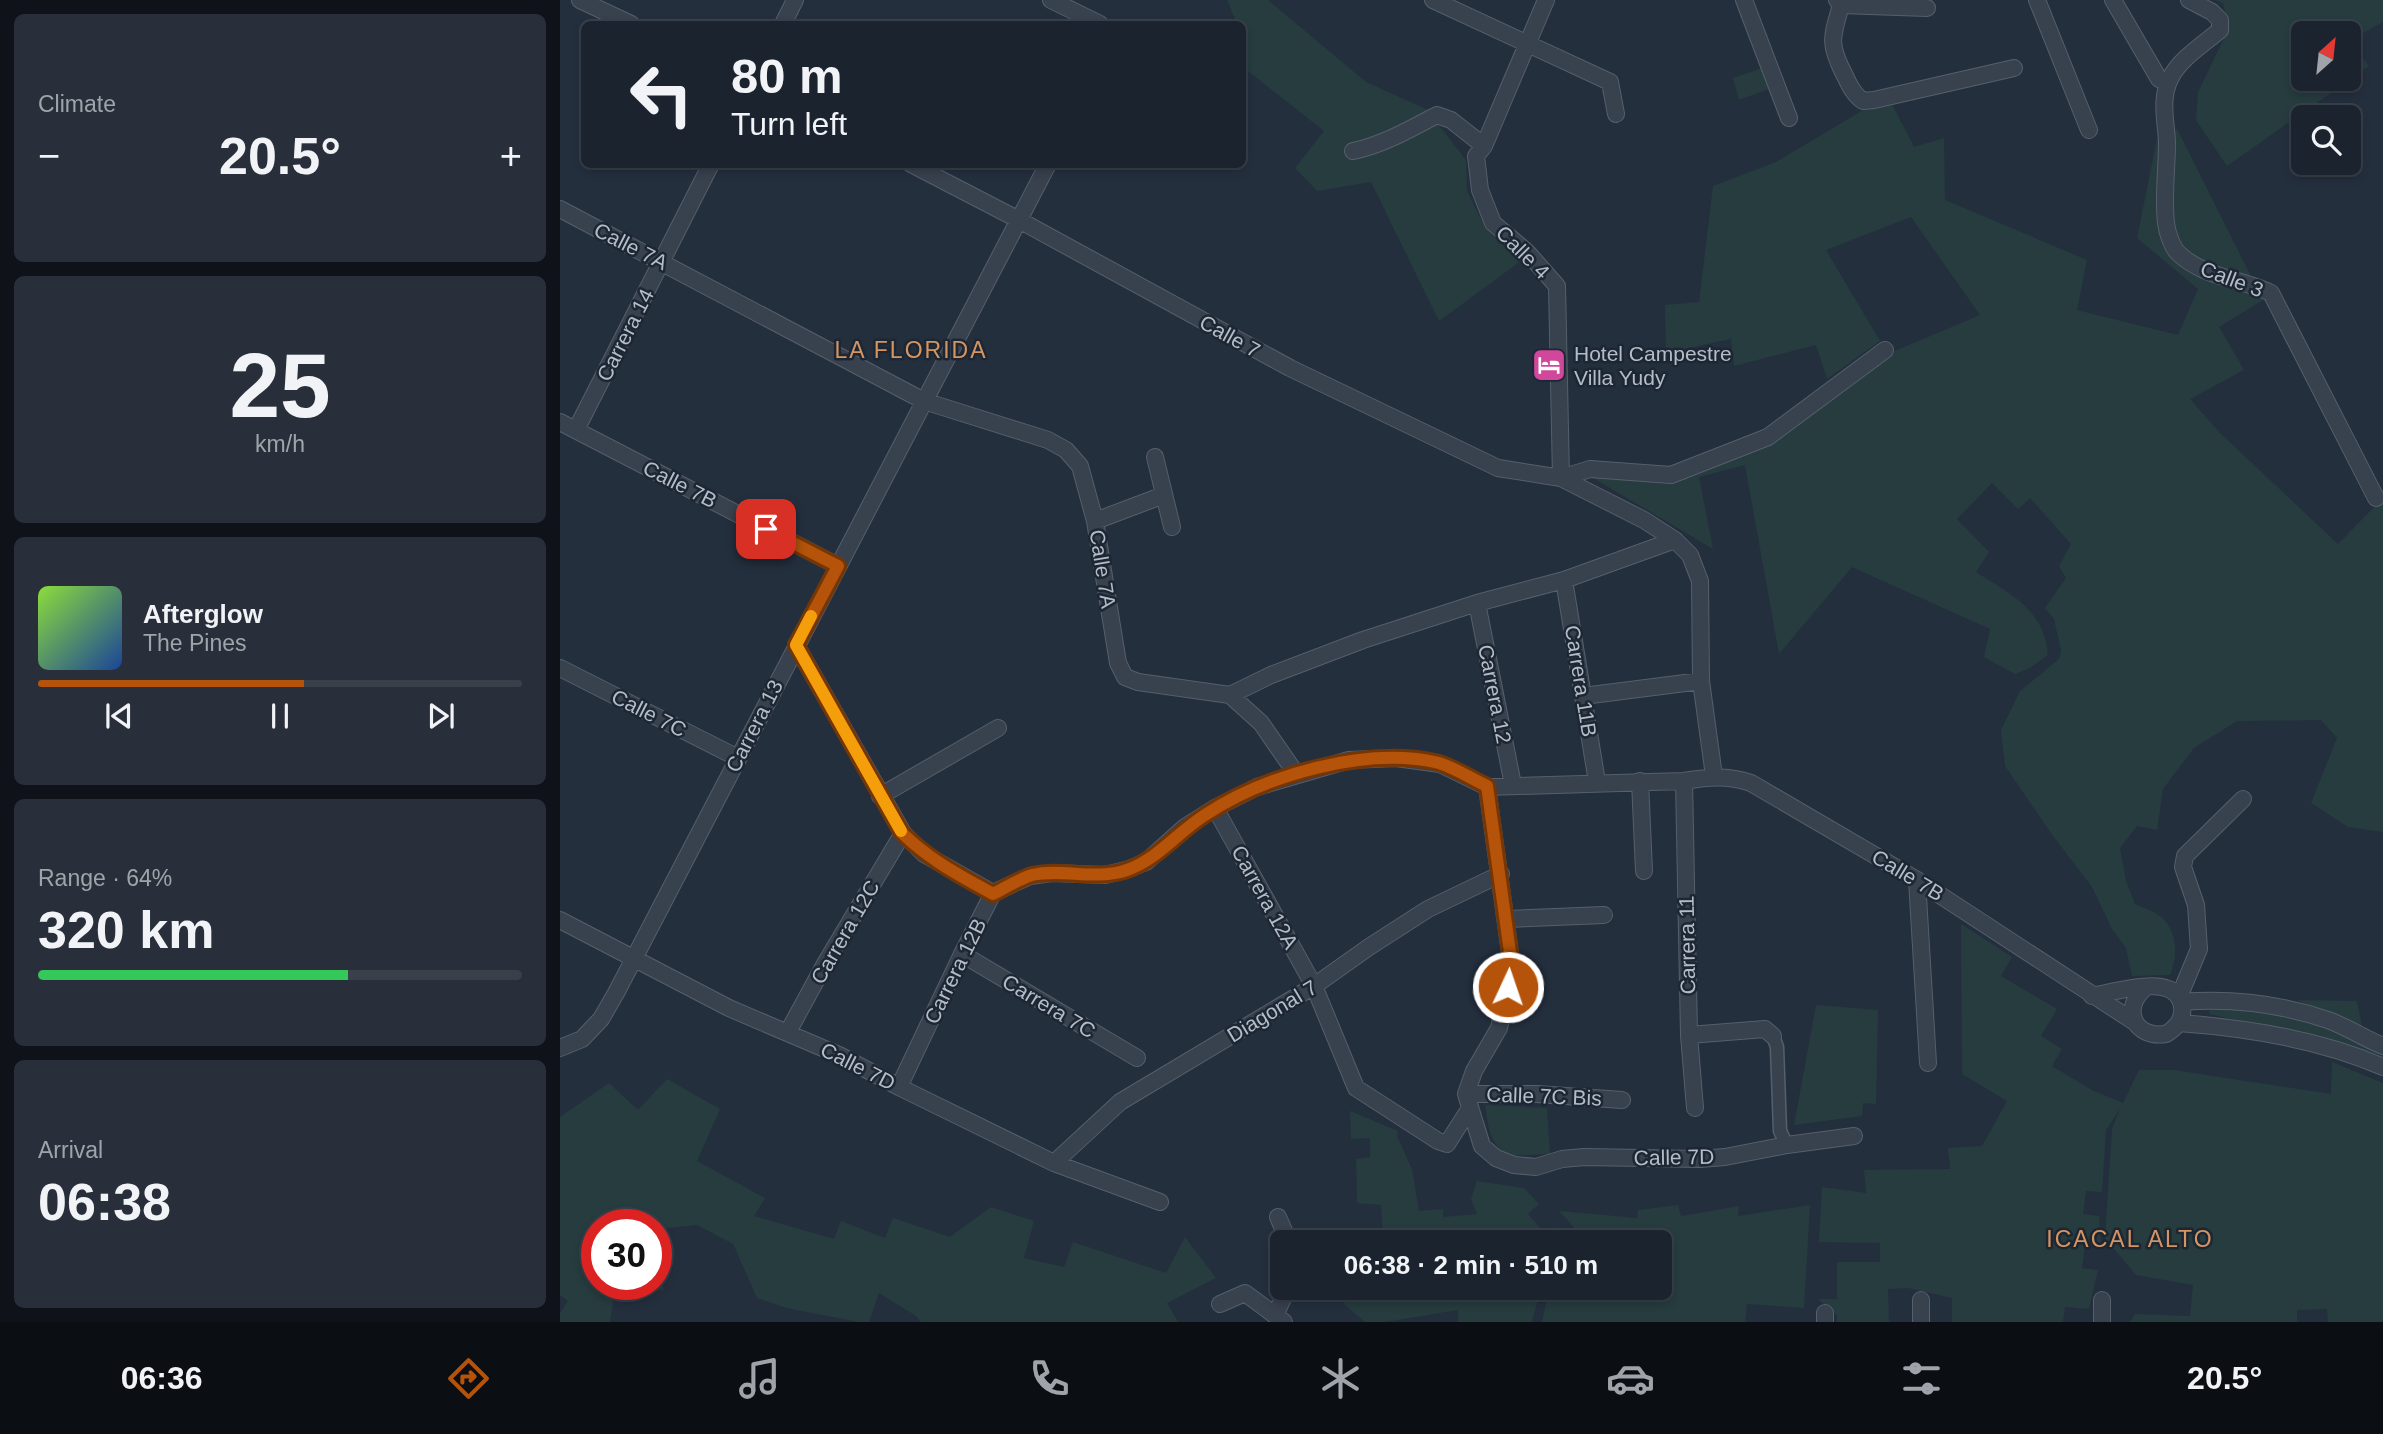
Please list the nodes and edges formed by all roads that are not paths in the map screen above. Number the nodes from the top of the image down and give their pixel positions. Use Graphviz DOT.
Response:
graph roads {
  1 [pos="580,0"];
  2 [pos="795,0"];
  3 [pos="1051,0"];
  4 [pos="1430,0"];
  5 [pos="1546,0"];
  6 [pos="1744,0"];
  7 [pos="2037,0"];
  8 [pos="2113,0"];
  9 [pos="2189,0"];
  10 [pos="1839,2"];
  11 [pos="1927,8"];
  12 [pos="625,21"];
  13 [pos="784,21"];
  14 [pos="1094,21"];
  15 [pos="1527,44"];
  16 [pos="2014,68"];
  17 [pos="2159,79"];
  18 [pos="1616,114"];
  19 [pos="1788,118"];
  20 [pos="2090,130"];
  21 [pos="1484,146"];
  22 [pos="1353,152"];
  23 [pos="709,168"];
  24 [pos="919,168"];
  25 [pos="1046,168"];
  26 [pos="560,209"];
  27 [pos="1019,220"];
  28 [pos="662,262"];
  29 [pos="1885,350"];
  30 [pos="924,401"];
  31 [pos="560,422"];
  32 [pos="576,430"];
  33 [pos="1155,457"];
  34 [pos="1561,478"];
  35 [pos="1164,495"];
  36 [pos="2376,498"];
  37 [pos="1095,520"];
  38 [pos="1172,527"];
  39 [pos="1675,540"];
  40 [pos="838,566"];
  41 [pos="1564,580"];
  42 [pos="1477,603"];
  43 [pos="796,645"];
  44 [pos="560,668"];
  45 [pos="1701,681"];
  46 [pos="1230,695"];
  47 [pos="1583,695"];
  48 [pos="998,728"];
  49 [pos="738,758"];
  50 [pos="1297,775"];
  51 [pos="1714,776"];
  52 [pos="1640,781"];
  53 [pos="1684,781"];
  54 [pos="1597,782"];
  55 [pos="1513,785"];
  56 [pos="1487,786"];
  57 [pos="880,796"];
  58 [pos="2243,799"];
  59 [pos="1215,808"];
  60 [pos="902,833"];
  61 [pos="1644,871"];
  62 [pos="1501,874"];
  63 [pos="1917,880"];
  64 [pos="993,894"];
  65 [pos="1604,915"];
  66 [pos="1506,919"];
  67 [pos="560,920"];
  68 [pos="962,954"];
  69 [pos="634,958"];
  70 [pos="1314,986"];
  71 [pos="2145,988"];
  72 [pos="2092,996"];
  73 [pos="2180,1000"];
  74 [pos="2136,1023"];
  75 [pos="2179,1023"];
  76 [pos="788,1032"];
  77 [pos="1689,1035"];
  78 [pos="1773,1036"];
  79 [pos="2383,1046"];
  80 [pos="560,1048"];
  81 [pos="1137,1058"];
  82 [pos="1928,1063"];
  83 [pos="2383,1067"];
  84 [pos="899,1087"];
  85 [pos="1622,1100"];
  86 [pos="1468,1101"];
  87 [pos="1695,1108"];
  88 [pos="1854,1136"];
  89 [pos="1787,1144"];
  90 [pos="1054,1163"];
  91 [pos="1160,1202"];
  92 [pos="1278,1217"];
  93 [pos="1284,1230"];
  94 [pos="1284,1300"];
  95 [pos="1921,1300"];
  96 [pos="2102,1300"];
  97 [pos="1220,1304"];
  98 [pos="1279,1318"];
  99 [pos="1921,1322"];
  100 [pos="2102,1322"];
  1 -- 12 [label="street"];
  2 -- 13 [label="street"];
  3 -- 14 [label="street"];
  4 -- 15 [label="street"];
  5 -- 15 [label="street, Calle 4"];
  6 -- 19 [label="street"];
  7 -- 20 [label="street"];
  8 -- 17 [label="street"];
  9 -- 36 [label="street, Calle 3"];
  10 -- 11 [label="street"];
  10 -- 16 [label="street"];
  15 -- 18 [label="street"];
  15 -- 21 [label="street, Calle 4"];
  21 -- 22 [label="street"];
  21 -- 34 [label="street, Calle 4"];
  23 -- 28 [label="street, Carrera 14"];
  24 -- 27 [label="street, Calle 7"];
  25 -- 27 [label="street, Carrera 13"];
  26 -- 28 [label="street, Calle 7A"];
  27 -- 30 [label="street, Carrera 13"];
  27 -- 34 [label="street, Calle 7"];
  28 -- 30 [label="street, Calle 7A"];
  28 -- 32 [label="street, Carrera 14"];
  29 -- 34 [label="street"];
  30 -- 37 [label="street, Calle 7A"];
  30 -- 40 [label="street, Carrera 13"];
  31 -- 32 [label="street, Calle 7B"];
  32 -- 40 [label="street, Calle 7B"];
  33 -- 35 [label="street"];
  34 -- 39 [label="street"];
  35 -- 37 [label="street"];
  35 -- 38 [label="street"];
  37 -- 46 [label="street, Calle 7A"];
  39 -- 41 [label="street"];
  39 -- 45 [label="street"];
  40 -- 43 [label="street, Carrera 13"];
  41 -- 42 [label="street"];
  41 -- 47 [label="street, Carrera 11B"];
  42 -- 46 [label="street"];
  42 -- 55 [label="street, Carrera 12"];
  43 -- 49 [label="street, Carrera 13"];
  43 -- 57 [label="street"];
  44 -- 49 [label="street, Calle 7C"];
  45 -- 47 [label="street"];
  45 -- 51 [label="street"];
  46 -- 50 [label="street"];
  47 -- 54 [label="street, Carrera 11B"];
  48 -- 57 [label="street"];
  49 -- 69 [label="street, Carrera 13"];
  50 -- 56 [label="street, Carrera 12B"];
  50 -- 59 [label="street, Carrera 12B"];
  51 -- 53 [label="street, Calle 7B"];
  51 -- 63 [label="street, Calle 7B"];
  52 -- 53 [label="street, Calle 7B"];
  52 -- 54 [label="street, Calle 7B"];
  52 -- 61 [label="street"];
  53 -- 77 [label="street, Carrera 11"];
  54 -- 55 [label="street, Calle 7B"];
  55 -- 56 [label="street, Calle 7B"];
  56 -- 62 [label="street"];
  57 -- 60 [label="street"];
  58 -- 73 [label="street"];
  59 -- 64 [label="street, Carrera 12B"];
  59 -- 70 [label="street, Carrera 12A"];
  60 -- 64 [label="street"];
  60 -- 76 [label="street, Carrera 12C"];
  62 -- 66 [label="street"];
  62 -- 70 [label="street, Diagonal 7"];
  63 -- 72 [label="street, Calle 7B"];
  63 -- 82 [label="street"];
  64 -- 68 [label="street, Carrera 12B"];
  65 -- 66 [label="street"];
  66 -- 86 [label="street"];
  67 -- 69 [label="street, Calle 7D"];
  68 -- 81 [label="street, Carrera 7C"];
  68 -- 84 [label="street, Carrera 12B"];
  69 -- 76 [label="street, Calle 7D"];
  69 -- 80 [label="street, Carrera 13"];
  70 -- 86 [label="street"];
  70 -- 90 [label="street, Diagonal 7"];
  71 -- 72 [label="street"];
  71 -- 73 [label="street"];
  71 -- 74 [label="street"];
  72 -- 74 [label="street, Calle 7B"];
  73 -- 75 [label="street"];
  73 -- 79 [label="street"];
  74 -- 75 [label="street"];
  75 -- 83 [label="street"];
  76 -- 84 [label="street, Calle 7D"];
  77 -- 78 [label="street"];
  77 -- 87 [label="street, Carrera 11"];
  78 -- 89 [label="street"];
  84 -- 90 [label="street, Calle 7D"];
  85 -- 86 [label="street, Calle 7C Bis"];
  86 -- 89 [label="street, Calle 7D"];
  88 -- 89 [label="street, Calle 7D"];
  90 -- 91 [label="street, Calle 7D"];
  92 -- 93 [label="street"];
  94 -- 98 [label="street"];
  95 -- 99 [label="street"];
  96 -- 100 [label="street"];
  97 -- 98 [label="street"];
}
